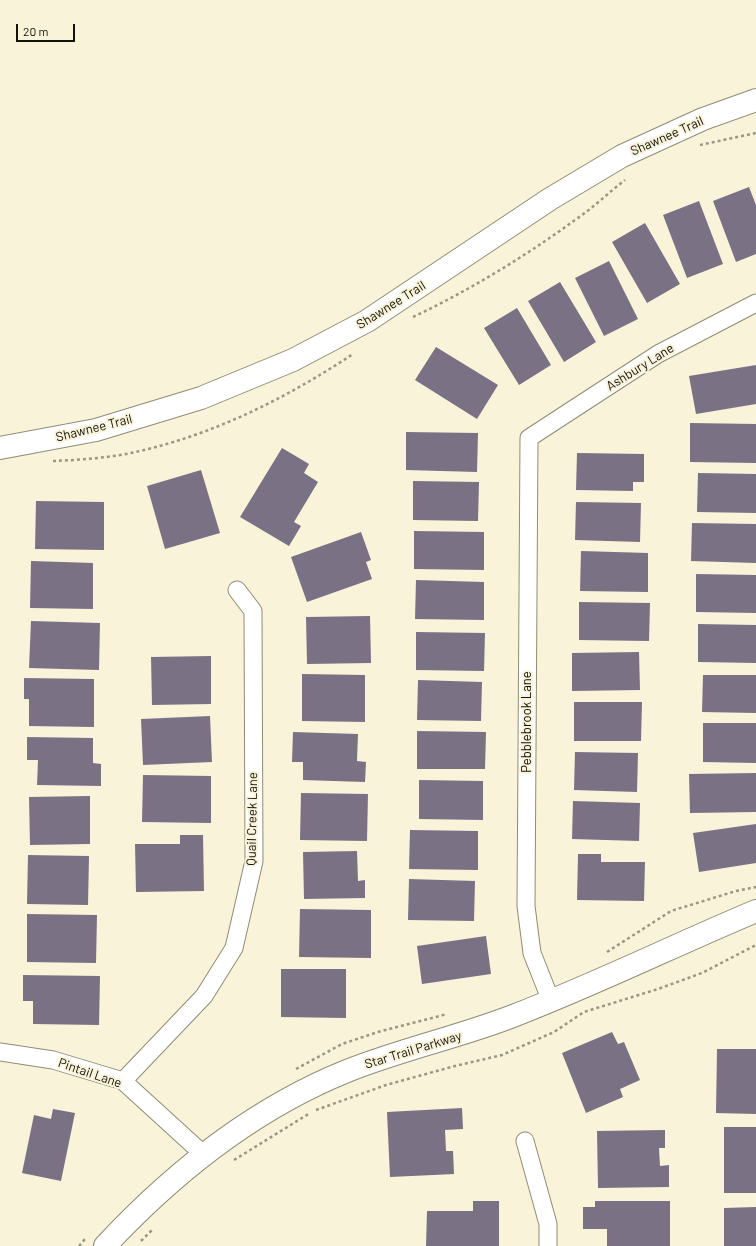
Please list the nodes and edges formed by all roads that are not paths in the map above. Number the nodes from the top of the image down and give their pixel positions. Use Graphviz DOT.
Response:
graph roads {
  1 [pos="756,100"];
  2 [pos="756,303"];
  3 [pos="529,438"];
  4 [pos="0,448"];
  5 [pos="237,590"];
  6 [pos="756,911"];
  7 [pos="551,1001"];
  8 [pos="0,1052"];
  9 [pos="123,1082"];
  10 [pos="525,1141"];
  11 [pos="203,1154"];
  12 [pos="105,1246"];
  13 [pos="548,1246"];
  1 -- 4 [label="street, Shawnee Trail"];
  2 -- 3 [label="street, Ashbury Lane"];
  3 -- 7 [label="street, Pebblebrook Lane"];
  5 -- 9 [label="street, Quail Creek Lane"];
  6 -- 7 [label="street, Star Trail Parkway"];
  7 -- 11 [label="street, Star Trail Parkway"];
  8 -- 9 [label="street, Pintail Lane"];
  9 -- 11 [label="street, Pintail Lane"];
  10 -- 13 [label="street"];
  11 -- 12 [label="street, Star Trail Parkway"];
}
